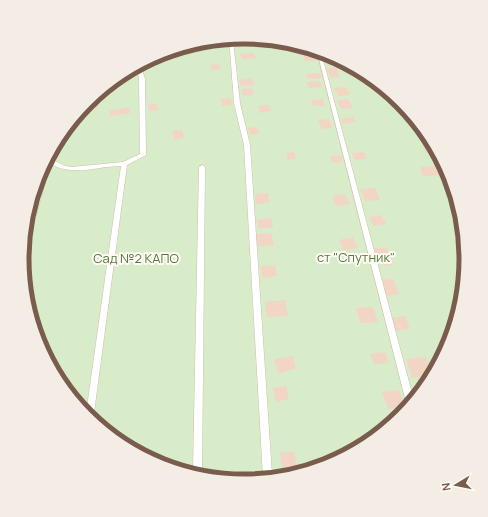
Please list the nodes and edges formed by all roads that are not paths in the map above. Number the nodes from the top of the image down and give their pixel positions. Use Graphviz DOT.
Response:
graph roads {
  1 [pos="232,44"];
  2 [pos="321,58"];
  3 [pos="141,70"];
  4 [pos="52,162"];
  5 [pos="124,164"];
  6 [pos="202,167"];
  7 [pos="41,186"];
  8 [pos="34,210"];
  9 [pos="409,397"];
  10 [pos="91,410"];
  11 [pos="198,468"];
  12 [pos="267,472"];
  1 -- 12 [label="lane"];
  2 -- 9 [label="lane"];
  3 -- 5 [label="lane"];
  4 -- 5 [label="lane"];
  5 -- 10 [label="lane"];
  6 -- 11 [label="lane"];
  7 -- 8 [label="lane"];
}
